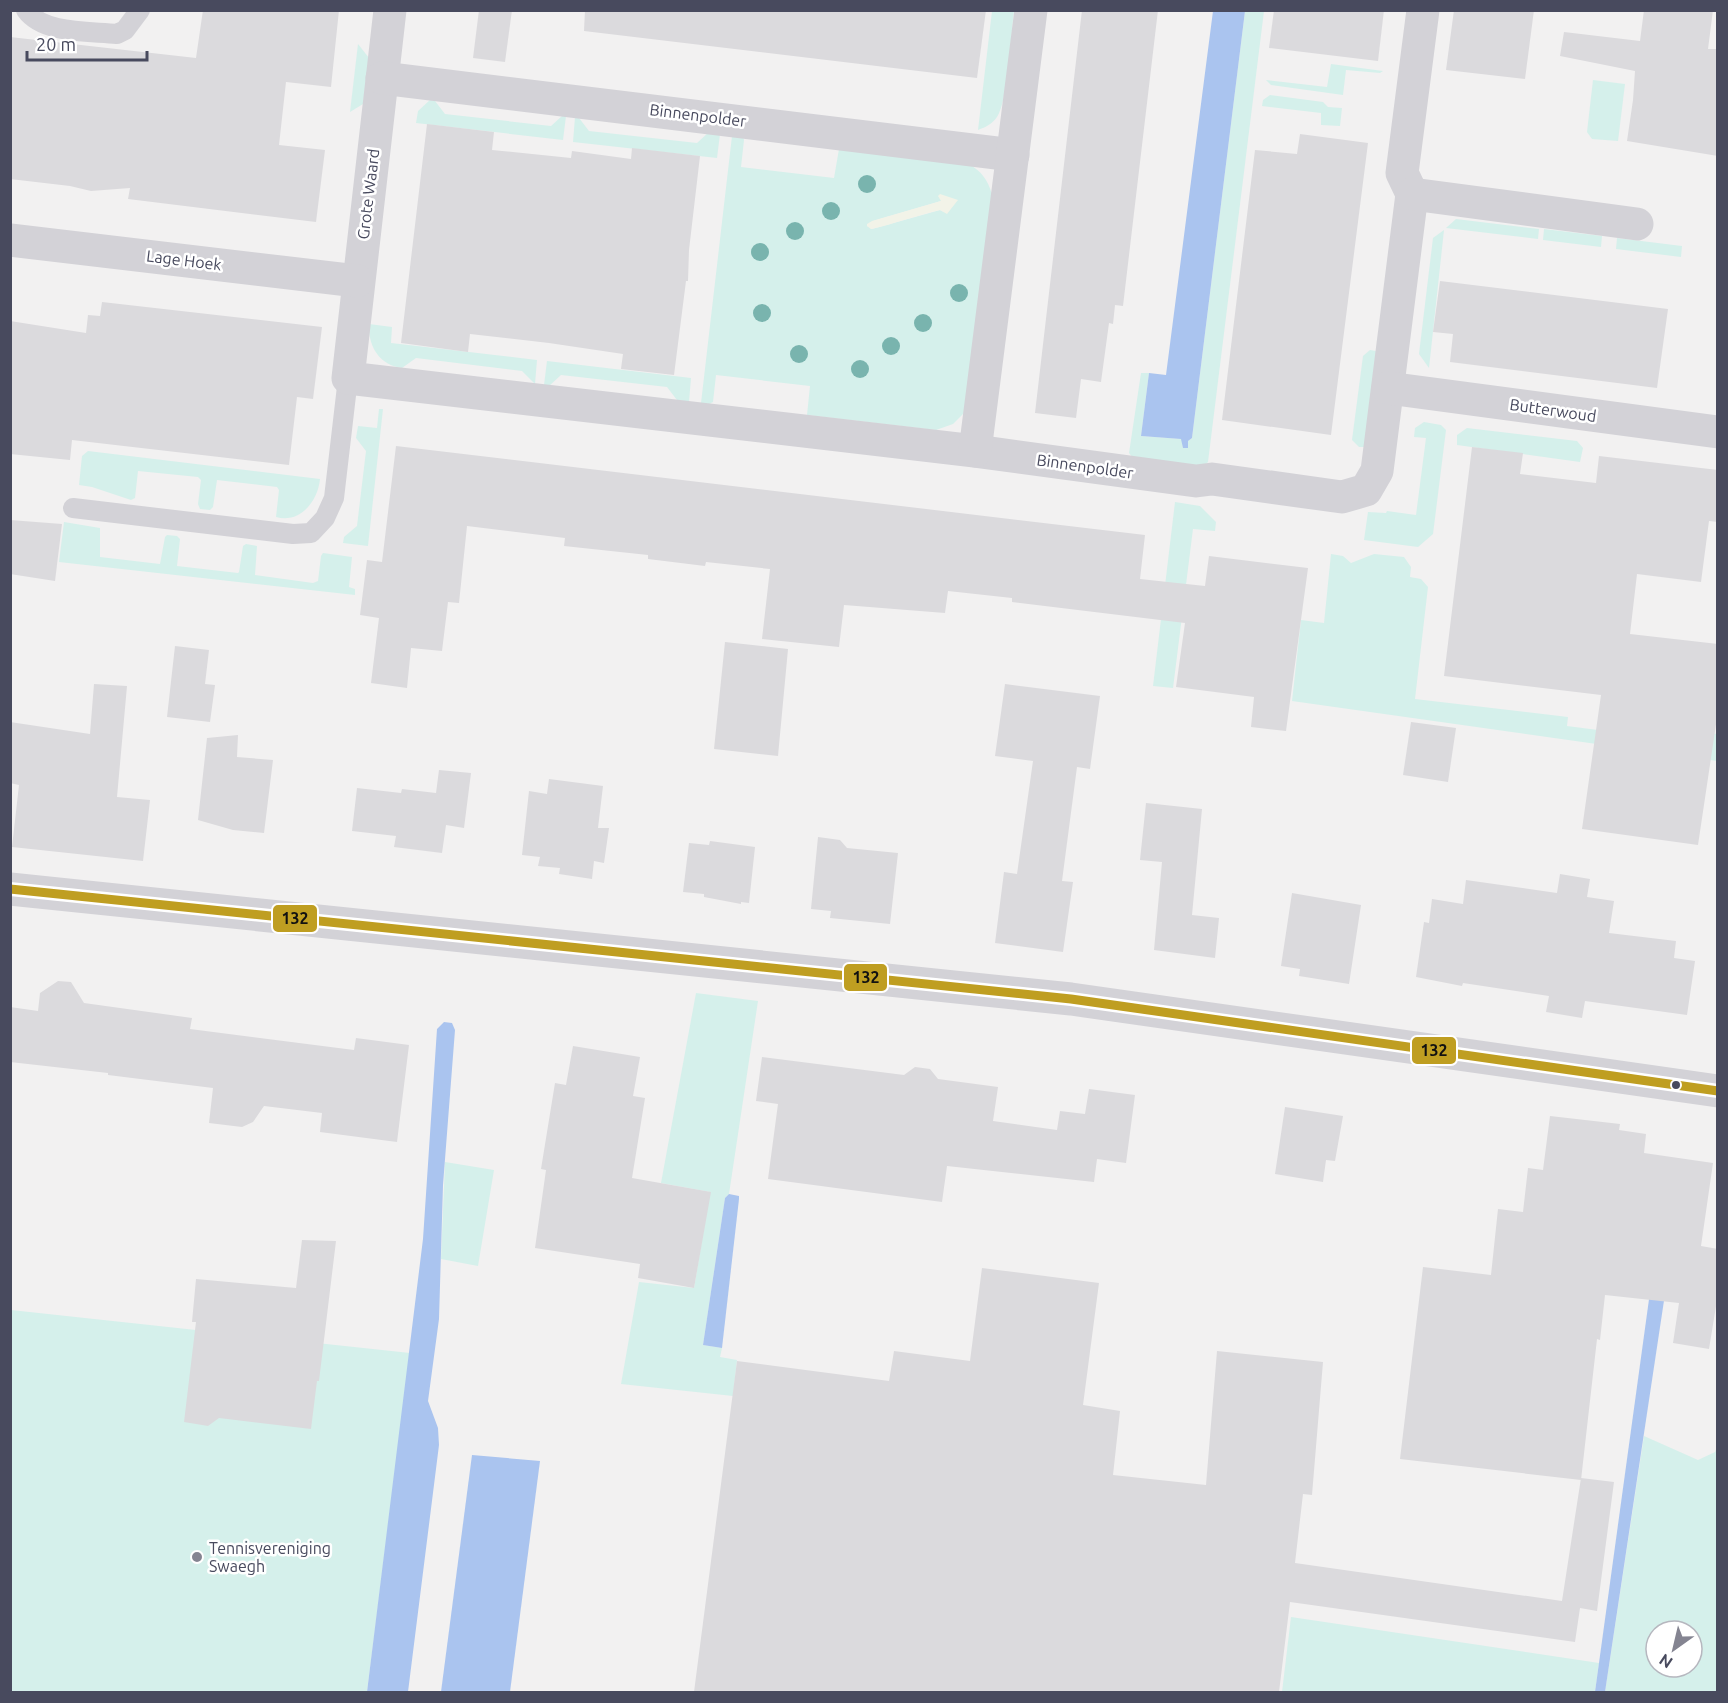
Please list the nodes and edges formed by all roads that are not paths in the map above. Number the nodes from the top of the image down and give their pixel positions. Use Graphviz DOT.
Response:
graph roads {
  1 [pos="26,10"];
  2 [pos="140,10"];
  3 [pos="390,10"];
  4 [pos="1031,10"];
  5 [pos="1423,10"];
  6 [pos="382,78"];
  7 [pos="1013,155"];
  8 [pos="1413,194"];
  9 [pos="1637,224"];
  10 [pos="10,240"];
  11 [pos="357,281"];
  12 [pos="348,378"];
  13 [pos="1388,388"];
  14 [pos="1718,432"];
  15 [pos="975,451"];
  16 [pos="74,508"];
  17 [pos="10,889"];
  18 [pos="1718,1091"];
  1 -- 2 [label="lane"];
  3 -- 6 [label="street, Grote Waard"];
  4 -- 7 [label="street"];
  5 -- 8 [label="street"];
  6 -- 7 [label="street, Binnenpolder"];
  6 -- 11 [label="street, Grote Waard"];
  7 -- 15 [label="street"];
  8 -- 9 [label="street"];
  8 -- 13 [label="street"];
  10 -- 11 [label="street, Lage Hoek"];
  11 -- 12 [label="street, Grote Waard"];
  12 -- 15 [label="street, Binnenpolder"];
  12 -- 16 [label="lane"];
  13 -- 14 [label="street, Butterwoud"];
  13 -- 15 [label="street, Binnenpolder"];
  17 -- 18 [label="street"];
}
